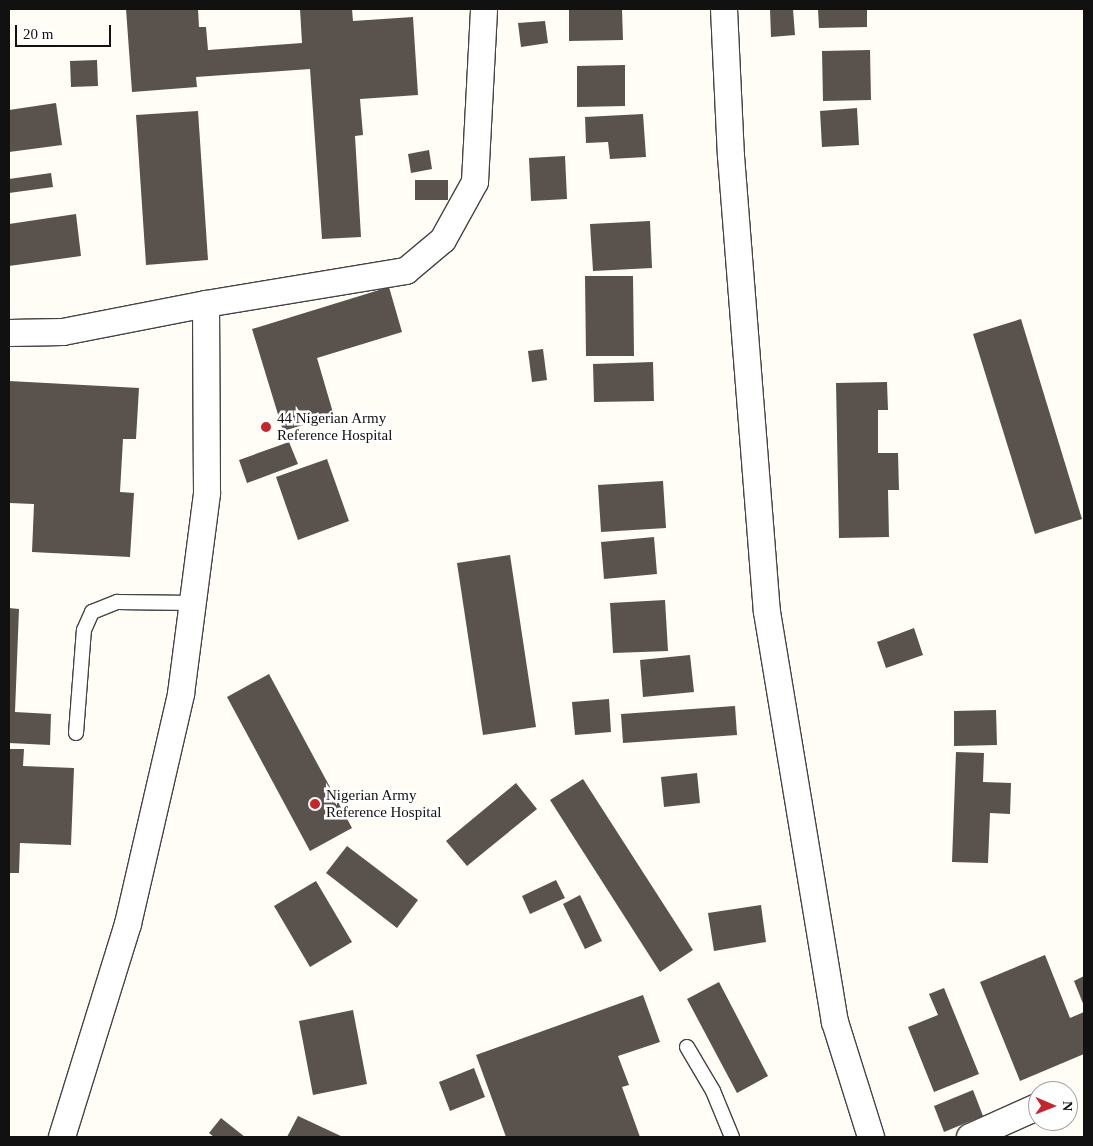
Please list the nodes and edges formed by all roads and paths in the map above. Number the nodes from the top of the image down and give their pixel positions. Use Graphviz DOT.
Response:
graph roads {
  1 [pos="484,9"];
  2 [pos="724,9"];
  3 [pos="206,304"];
  4 [pos="9,333"];
  5 [pos="193,603"];
  6 [pos="76,733"];
  7 [pos="687,1047"];
  8 [pos="1028,1111"];
  9 [pos="62,1137"];
  10 [pos="732,1137"];
  11 [pos="871,1137"];
  12 [pos="970,1137"];
  1 -- 3 [label="street"];
  2 -- 11 [label="street"];
  3 -- 4 [label="street"];
  3 -- 5 [label="street"];
  5 -- 6 [label="lane"];
  5 -- 9 [label="street"];
  7 -- 10 [label="lane"];
  8 -- 12 [label="street"];
}
